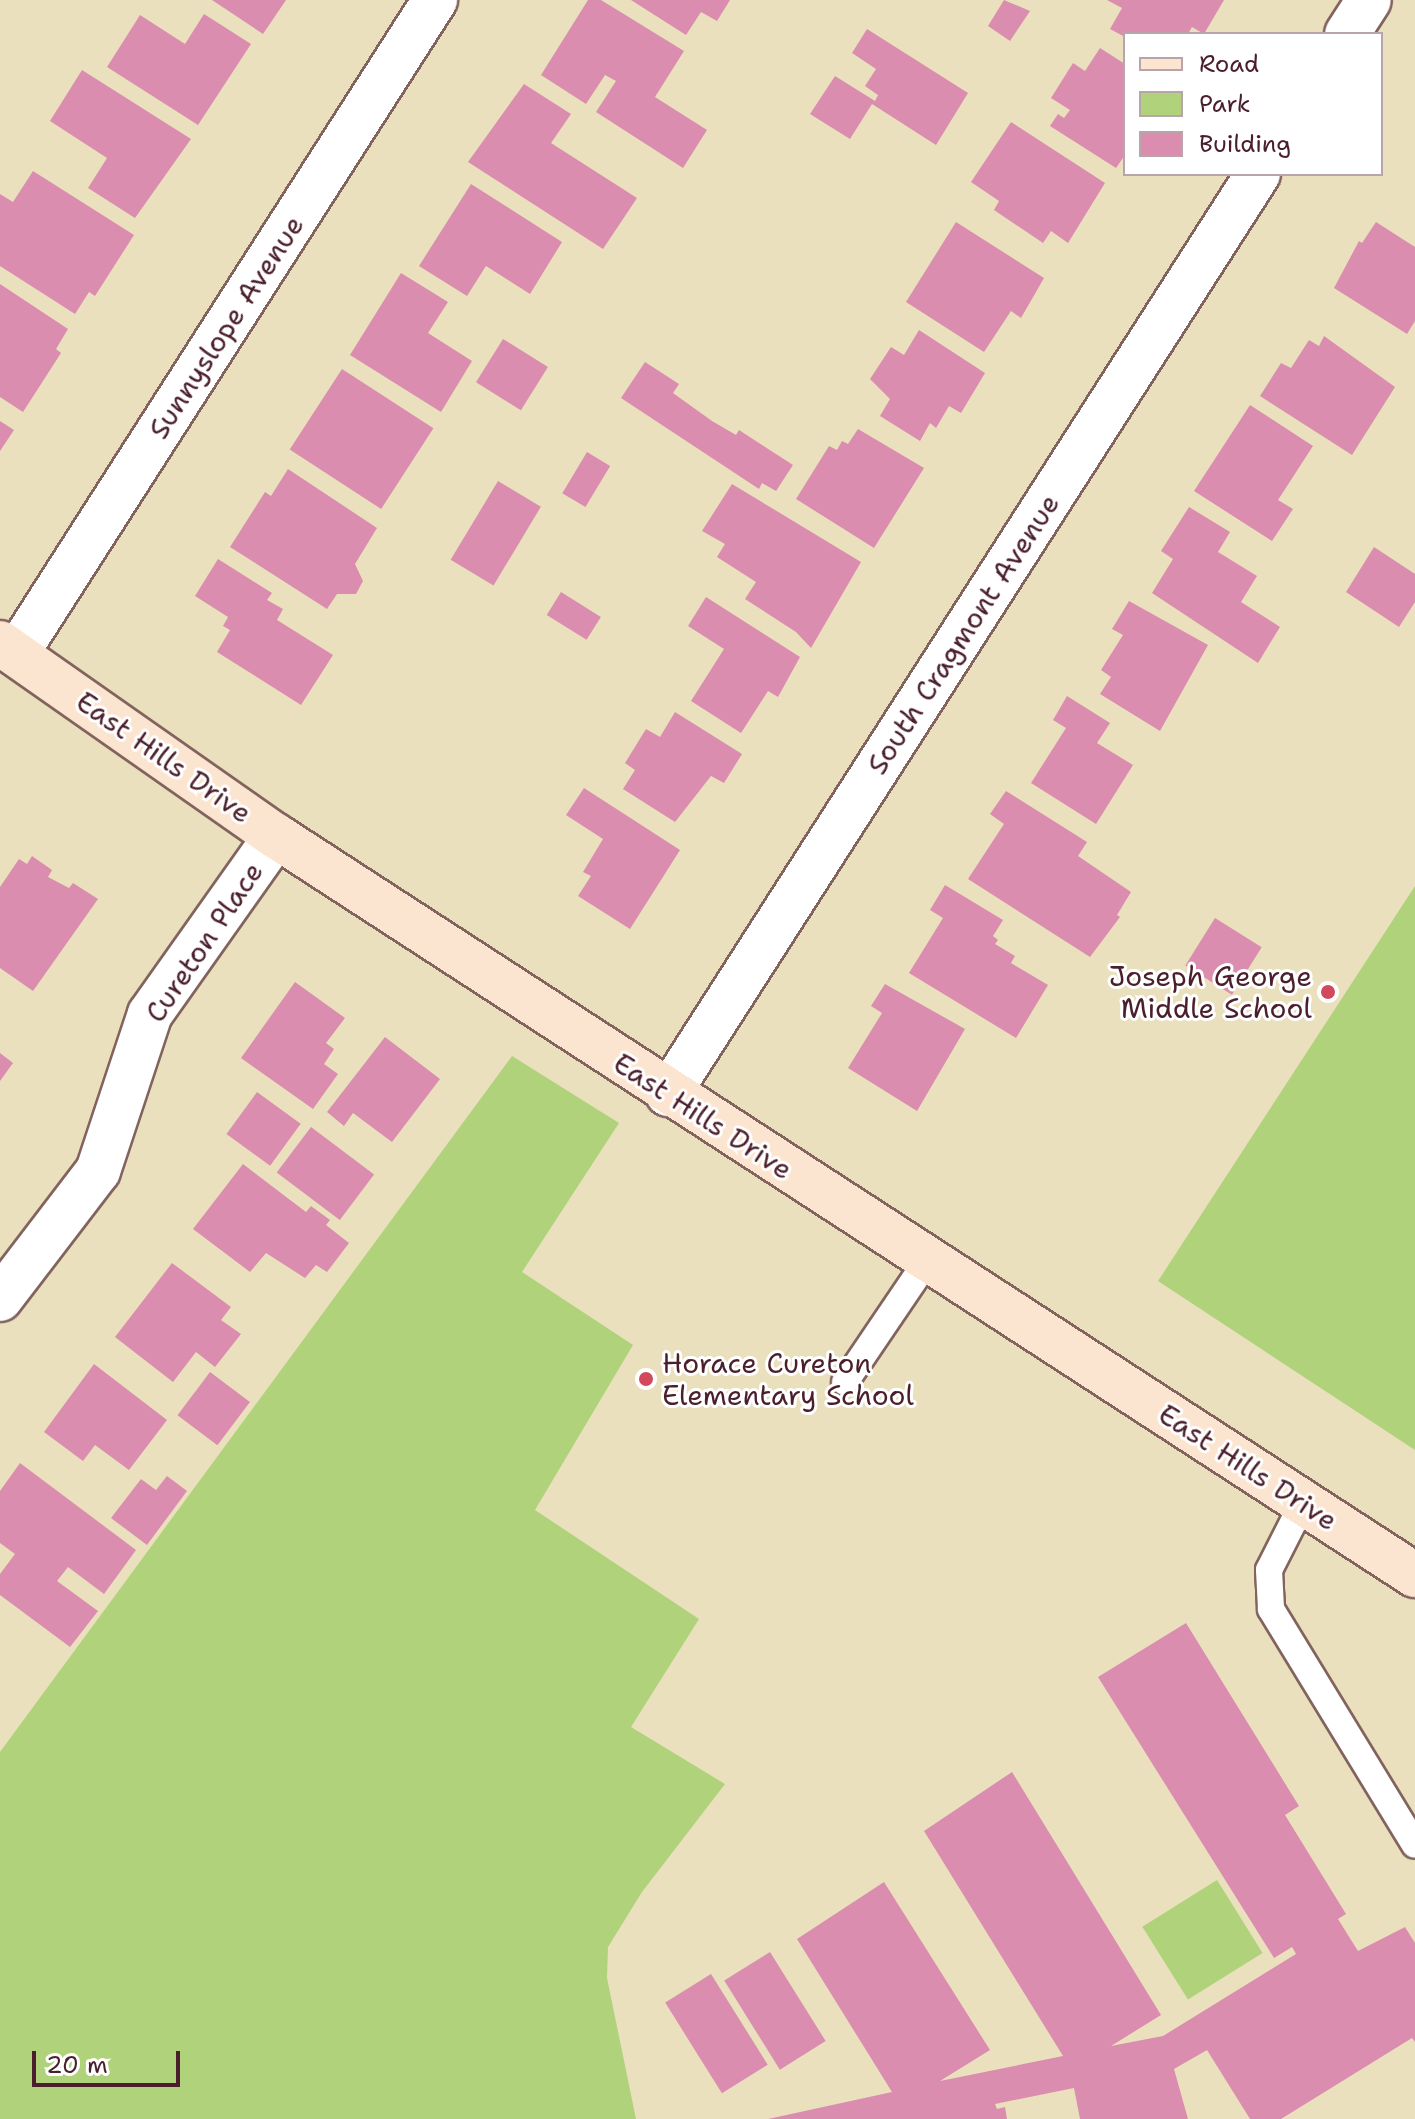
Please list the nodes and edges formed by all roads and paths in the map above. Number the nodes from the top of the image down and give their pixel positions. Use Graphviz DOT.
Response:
graph roads {
  1 [pos="435,0"];
  2 [pos="1369,0"];
  3 [pos="1348,32"];
  4 [pos="1257,176"];
  5 [pos="8,649"];
  6 [pos="276,836"];
  7 [pos="668,1094"];
  8 [pos="927,1261"];
  9 [pos="0,1299"];
  10 [pos="845,1382"];
  11 [pos="1303,1503"];
  12 [pos="1415,1575"];
  13 [pos="1415,1845"];
  1 -- 5 [label="street, Sunnyslope Avenue"];
  2 -- 3 [label="street"];
  4 -- 7 [label="street, South Cragmont Avenue"];
  5 -- 6 [label="street, East Hills Drive"];
  6 -- 7 [label="street, East Hills Drive"];
  6 -- 9 [label="street, Cureton Place"];
  7 -- 8 [label="street, East Hills Drive"];
  8 -- 10 [label="lane"];
  8 -- 11 [label="street, East Hills Drive"];
  11 -- 12 [label="street, East Hills Drive"];
  11 -- 13 [label="lane"];
}
